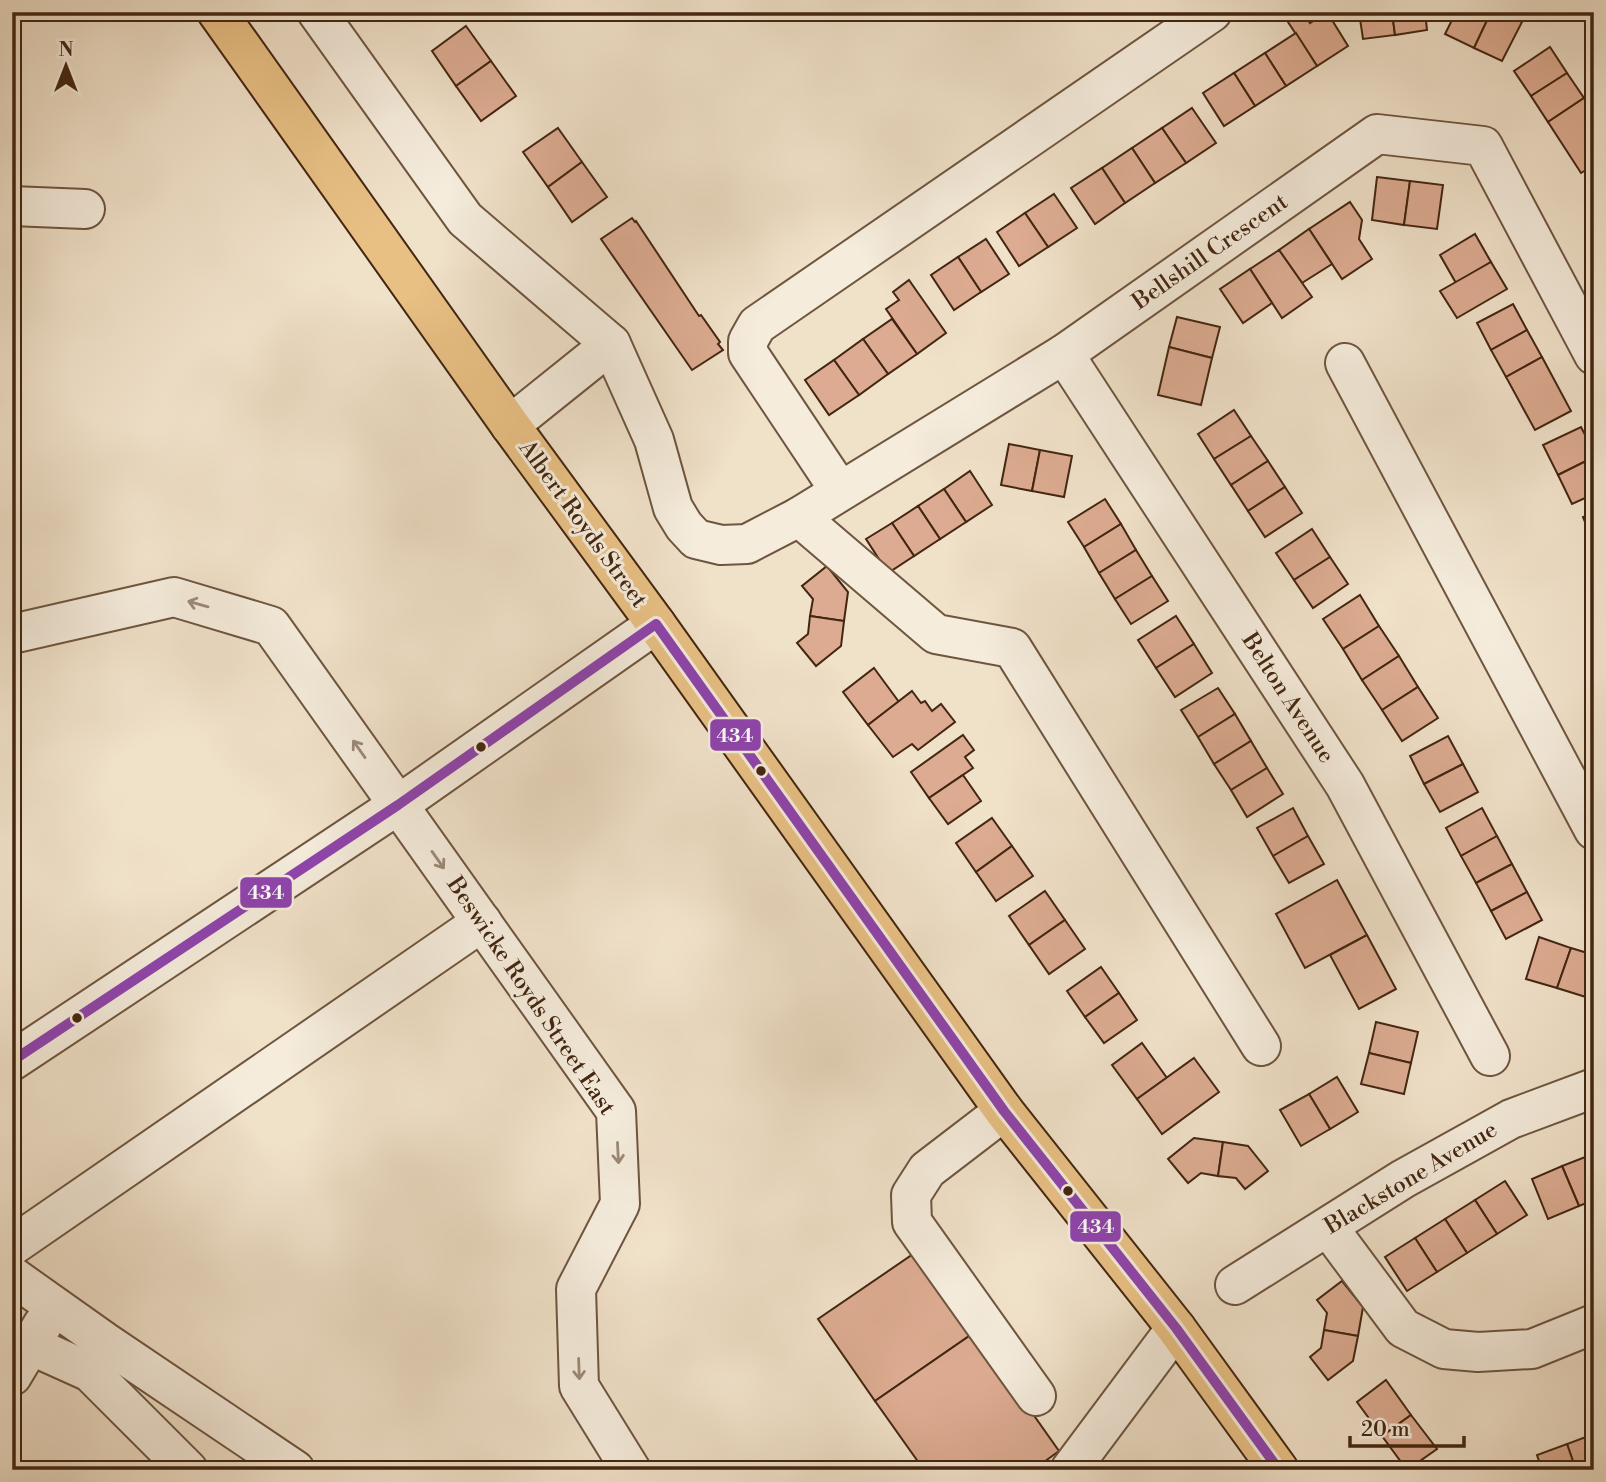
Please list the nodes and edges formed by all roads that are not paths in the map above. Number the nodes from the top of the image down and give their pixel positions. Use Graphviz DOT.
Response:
graph roads {
  1 [pos="217,12"];
  2 [pos="317,12"];
  3 [pos="1212,12"];
  4 [pos="12,206"];
  5 [pos="85,209"];
  6 [pos="611,344"];
  7 [pos="1063,355"];
  8 [pos="1594,355"];
  9 [pos="1345,363"];
  10 [pos="510,425"];
  11 [pos="840,491"];
  12 [pos="799,517"];
  13 [pos="656,624"];
  14 [pos="12,634"];
  15 [pos="398,804"];
  16 [pos="1594,830"];
  17 [pos="482,922"];
  18 [pos="1261,1046"];
  19 [pos="1490,1056"];
  20 [pos="12,1061"];
  21 [pos="1594,1088"];
  22 [pos="1004,1111"];
  23 [pos="1328,1227"];
  24 [pos="12,1245"];
  25 [pos="12,1276"];
  26 [pos="1236,1285"];
  27 [pos="54,1304"];
  28 [pos="1594,1324"];
  29 [pos="1176,1328"];
  30 [pos="21,1361"];
  31 [pos="1036,1396"];
  32 [pos="188,1470"];
  33 [pos="295,1470"];
  34 [pos="631,1470"];
  35 [pos="1070,1470"];
  36 [pos="1279,1470"];
  1 -- 10 [label="main road, Albert Royds Street"];
  2 -- 6 [label="street"];
  3 -- 11 [label="street"];
  4 -- 5 [label="street"];
  6 -- 10 [label="street"];
  6 -- 12 [label="street, Bellshill Crescent"];
  7 -- 8 [label="street, Bellshill Crescent"];
  7 -- 11 [label="street, Bellshill Crescent"];
  7 -- 19 [label="street, Belton Avenue"];
  9 -- 16 [label="street"];
  10 -- 13 [label="main road, Albert Royds Street"];
  11 -- 12 [label="street, Bellshill Crescent"];
  12 -- 18 [label="street"];
  13 -- 15 [label="street"];
  13 -- 22 [label="main road, Albert Royds Street"];
  15 -- 14 [label="street, Beswicke Royds Street East, one-way"];
  15 -- 17 [label="street, Beswicke Royds Street East, one-way"];
  15 -- 20 [label="street"];
  17 -- 24 [label="street"];
  17 -- 34 [label="street, Beswicke Royds Street East, one-way"];
  21 -- 23 [label="street, Blackstone Avenue"];
  22 -- 29 [label="main road, Albert Royds Street"];
  22 -- 31 [label="street"];
  23 -- 26 [label="street, Blackstone Avenue"];
  23 -- 28 [label="street"];
  25 -- 27 [label="street"];
  27 -- 30 [label="street"];
  27 -- 33 [label="street"];
  29 -- 35 [label="street"];
  29 -- 36 [label="main road, Albert Royds Street"];
  30 -- 32 [label="street"];
}
